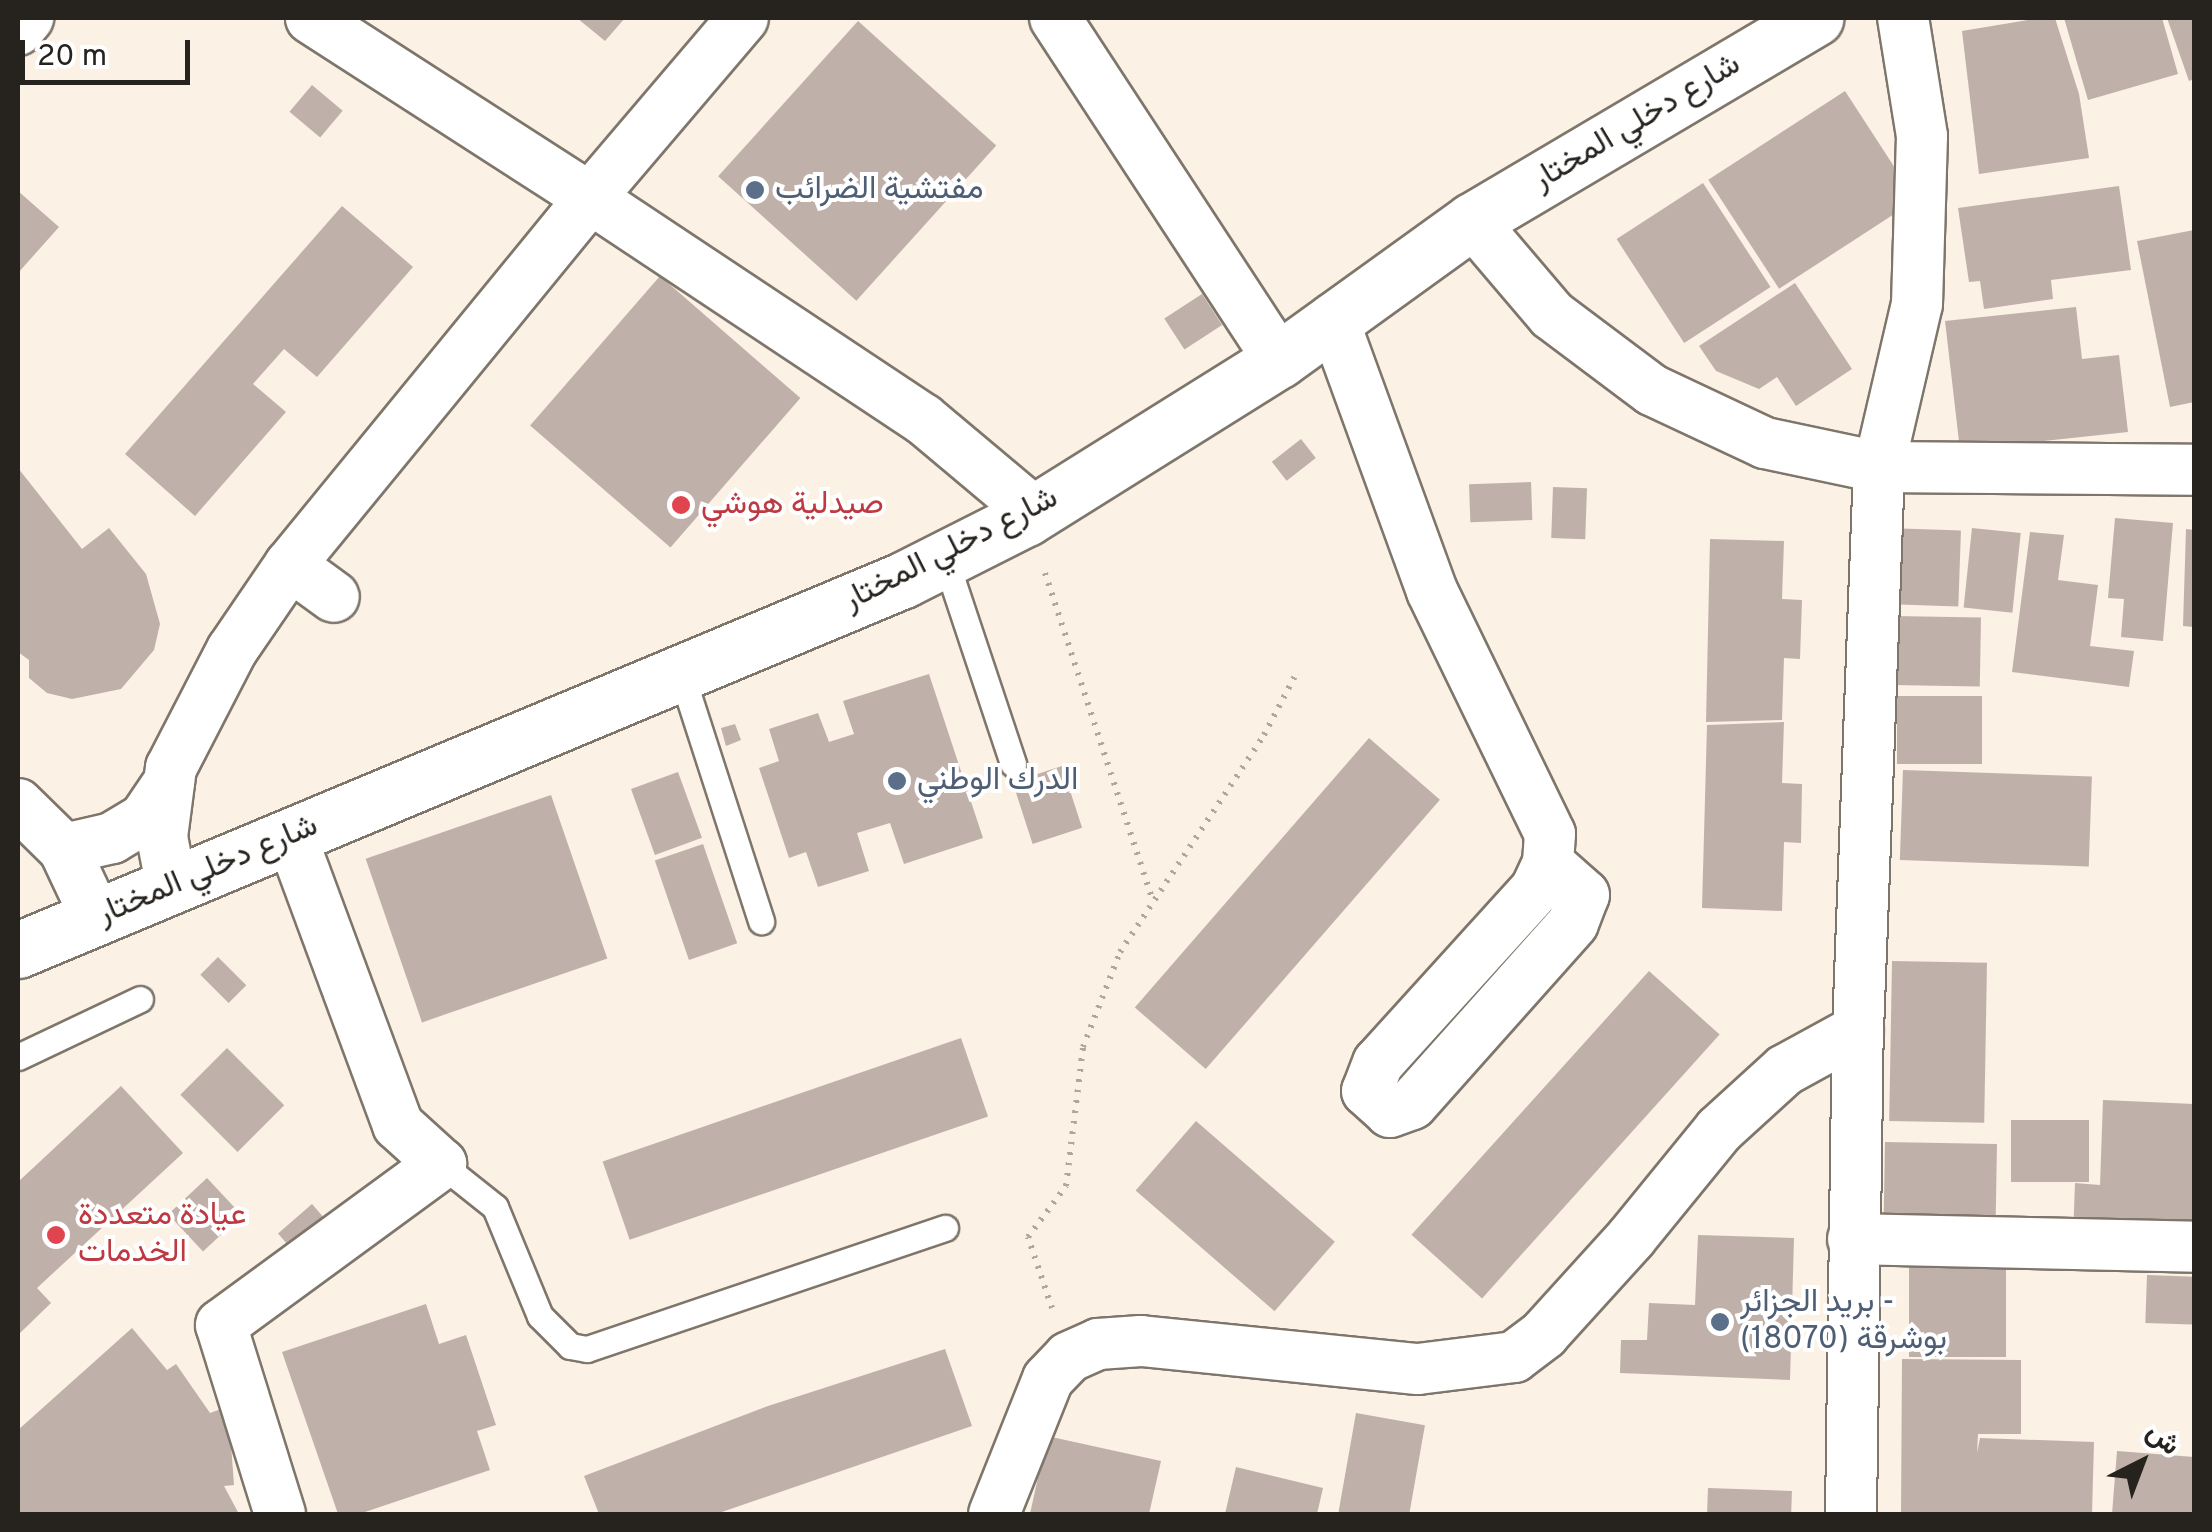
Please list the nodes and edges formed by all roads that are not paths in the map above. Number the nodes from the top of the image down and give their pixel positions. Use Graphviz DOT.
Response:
graph roads {
  1 [pos="28,18"];
  2 [pos="310,18"];
  3 [pos="742,18"];
  4 [pos="1055,18"];
  5 [pos="1814,18"];
  6 [pos="1904,18"];
  7 [pos="18,30"];
  8 [pos="590,198"];
  9 [pos="1472,221"];
  10 [pos="1333,319"];
  11 [pos="1279,360"];
  12 [pos="1878,467"];
  13 [pos="2194,470"];
  14 [pos="1031,515"];
  15 [pos="945,559"];
  16 [pos="290,565"];
  17 [pos="334,597"];
  18 [pos="681,673"];
  19 [pos="1013,764"];
  20 [pos="169,782"];
  21 [pos="18,804"];
  22 [pos="291,836"];
  23 [pos="64,849"];
  24 [pos="1548,863"];
  25 [pos="171,882"];
  26 [pos="96,917"];
  27 [pos="761,921"];
  28 [pos="18,950"];
  29 [pos="140,999"];
  30 [pos="1858,1030"];
  31 [pos="18,1057"];
  32 [pos="441,1164"];
  33 [pos="945,1228"];
  34 [pos="1852,1240"];
  35 [pos="2194,1247"];
  36 [pos="280,1514"];
  37 [pos="994,1514"];
  38 [pos="1851,1514"];
  1 -- 7 [label="street"];
  2 -- 8 [label="street"];
  3 -- 8 [label="street"];
  4 -- 11 [label="street"];
  5 -- 9 [label="main road, شارع دخلي المختار"];
  6 -- 12 [label="street"];
  8 -- 14 [label="street"];
  8 -- 16 [label="street"];
  9 -- 10 [label="main road, شارع دخلي المختار"];
  9 -- 12 [label="street"];
  10 -- 11 [label="main road, شارع دخلي المختار"];
  10 -- 24 [label="street"];
  11 -- 14 [label="main road, شارع دخلي المختار"];
  12 -- 13 [label="street"];
  12 -- 30 [label="street"];
  14 -- 15 [label="main road, شارع دخلي المختار"];
  15 -- 18 [label="main road, شارع دخلي المختار"];
  15 -- 19 [label="lane"];
  16 -- 17 [label="street"];
  16 -- 20 [label="street"];
  18 -- 22 [label="main road, شارع دخلي المختار"];
  18 -- 27 [label="lane"];
  20 -- 23 [label="street"];
  20 -- 25 [label="street"];
  21 -- 23 [label="street"];
  22 -- 25 [label="main road, شارع دخلي المختار"];
  22 -- 32 [label="street"];
  23 -- 26 [label="street"];
  24 -- 24 [label="street"];
  25 -- 26 [label="main road, شارع دخلي المختار"];
  26 -- 28 [label="main road, شارع دخلي المختار"];
  29 -- 31 [label="lane"];
  30 -- 34 [label="street"];
  30 -- 37 [label="street"];
  32 -- 33 [label="lane"];
  32 -- 36 [label="street"];
  34 -- 35 [label="street"];
  34 -- 38 [label="street"];
}
